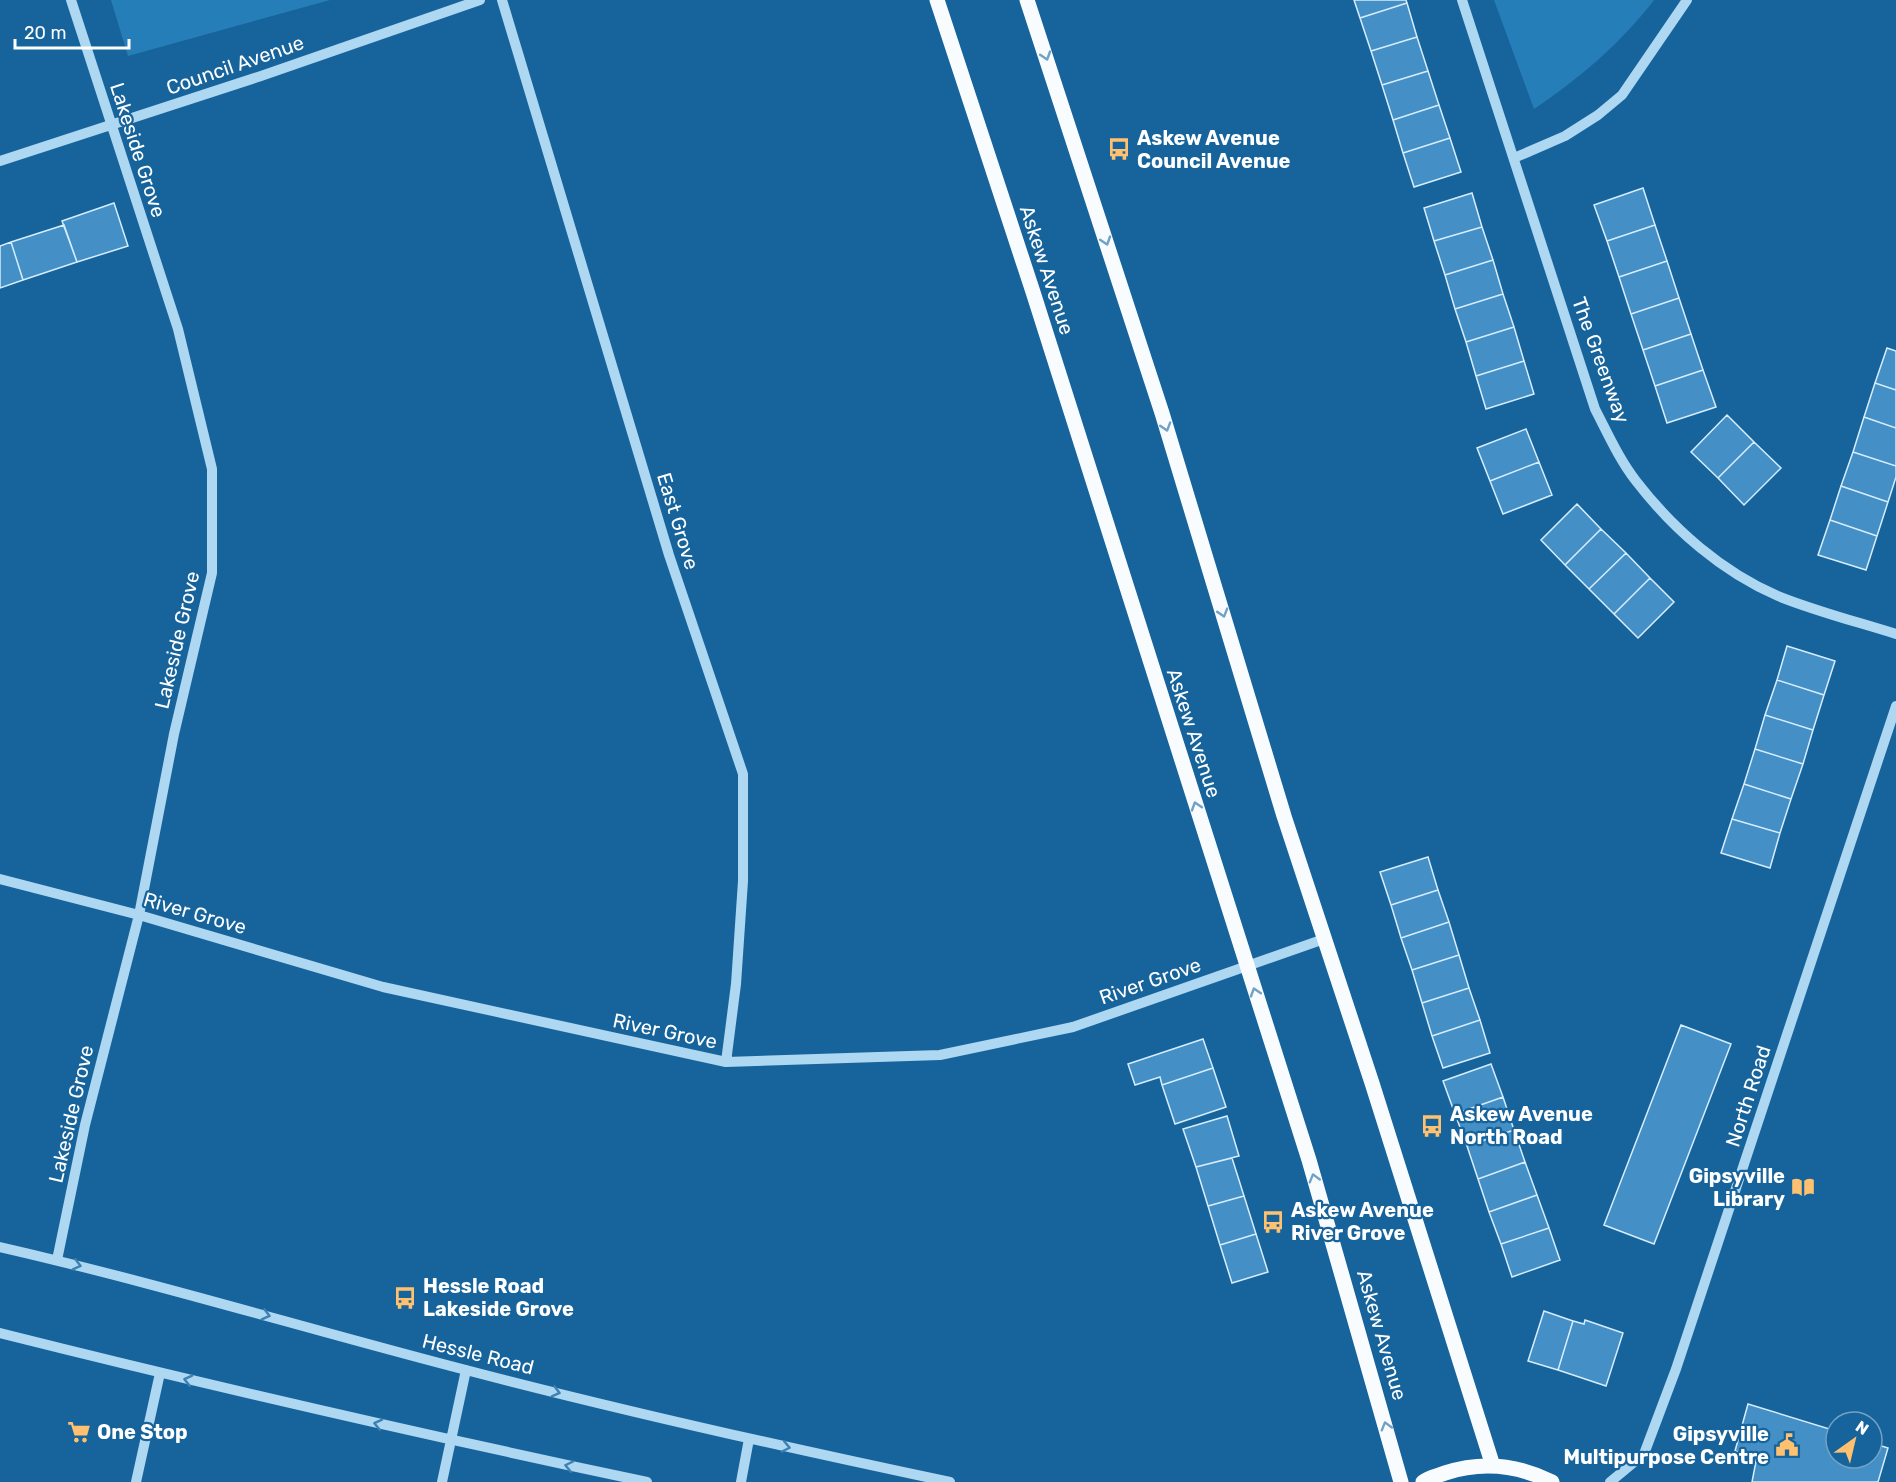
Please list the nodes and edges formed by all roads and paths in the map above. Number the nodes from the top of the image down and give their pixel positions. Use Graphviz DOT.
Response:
graph roads {
  1 [pos="70,0"];
  2 [pos="480,0"];
  3 [pos="502,0"];
  4 [pos="937,0"];
  5 [pos="1027,0"];
  6 [pos="1462,0"];
  7 [pos="1687,0"];
  8 [pos="110,125"];
  9 [pos="1514,158"];
  10 [pos="0,161"];
  11 [pos="1896,634"];
  12 [pos="1896,706"];
  13 [pos="0,879"];
  14 [pos="139,915"];
  15 [pos="1324,939"];
  16 [pos="1247,966"];
  17 [pos="726,1062"];
  18 [pos="0,1247"];
  19 [pos="57,1260"];
  20 [pos="0,1333"];
  21 [pos="466,1370"];
  22 [pos="160,1373"];
  23 [pos="749,1439"];
  24 [pos="451,1441"];
  25 [pos="1493,1466"];
  26 [pos="136,1482"];
  27 [pos="441,1482"];
  28 [pos="646,1482"];
  29 [pos="741,1482"];
  30 [pos="950,1482"];
  31 [pos="1401,1482"];
  32 [pos="1423,1482"];
  33 [pos="1552,1482"];
  34 [pos="1610,1482"];
  1 -- 8 [label="street, Lakeside Grove"];
  2 -- 8 [label="street, Council Avenue"];
  3 -- 17 [label="street, East Grove"];
  16 -- 4 [label="main road, Askew Avenue, one-way"];
  5 -- 15 [label="main road, one-way"];
  6 -- 9 [label="street, The Greenway"];
  7 -- 9 [label="street"];
  8 -- 10 [label="street, Council Avenue"];
  8 -- 14 [label="street, Lakeside Grove"];
  9 -- 11 [label="street, The Greenway"];
  12 -- 34 [label="street, North Road"];
  13 -- 14 [label="street, River Grove"];
  14 -- 17 [label="street, River Grove"];
  14 -- 19 [label="street, Lakeside Grove"];
  15 -- 16 [label="street, River Grove"];
  15 -- 25 [label="main road"];
  16 -- 17 [label="street, River Grove"];
  31 -- 16 [label="main road, Askew Avenue, one-way"];
  18 -- 19 [label="street, Hessle Road"];
  19 -- 21 [label="street, Hessle Road, one-way"];
  20 -- 22 [label="street"];
  21 -- 23 [label="street, Hessle Road, one-way"];
  21 -- 24 [label="street"];
  24 -- 22 [label="street, one-way"];
  22 -- 26 [label="street"];
  23 -- 29 [label="street"];
  23 -- 30 [label="street, Hessle Road, one-way"];
  24 -- 27 [label="street"];
  28 -- 24 [label="street, one-way"];
  25 -- 32 [label="main road"];
  25 -- 33 [label="main road"];
}
